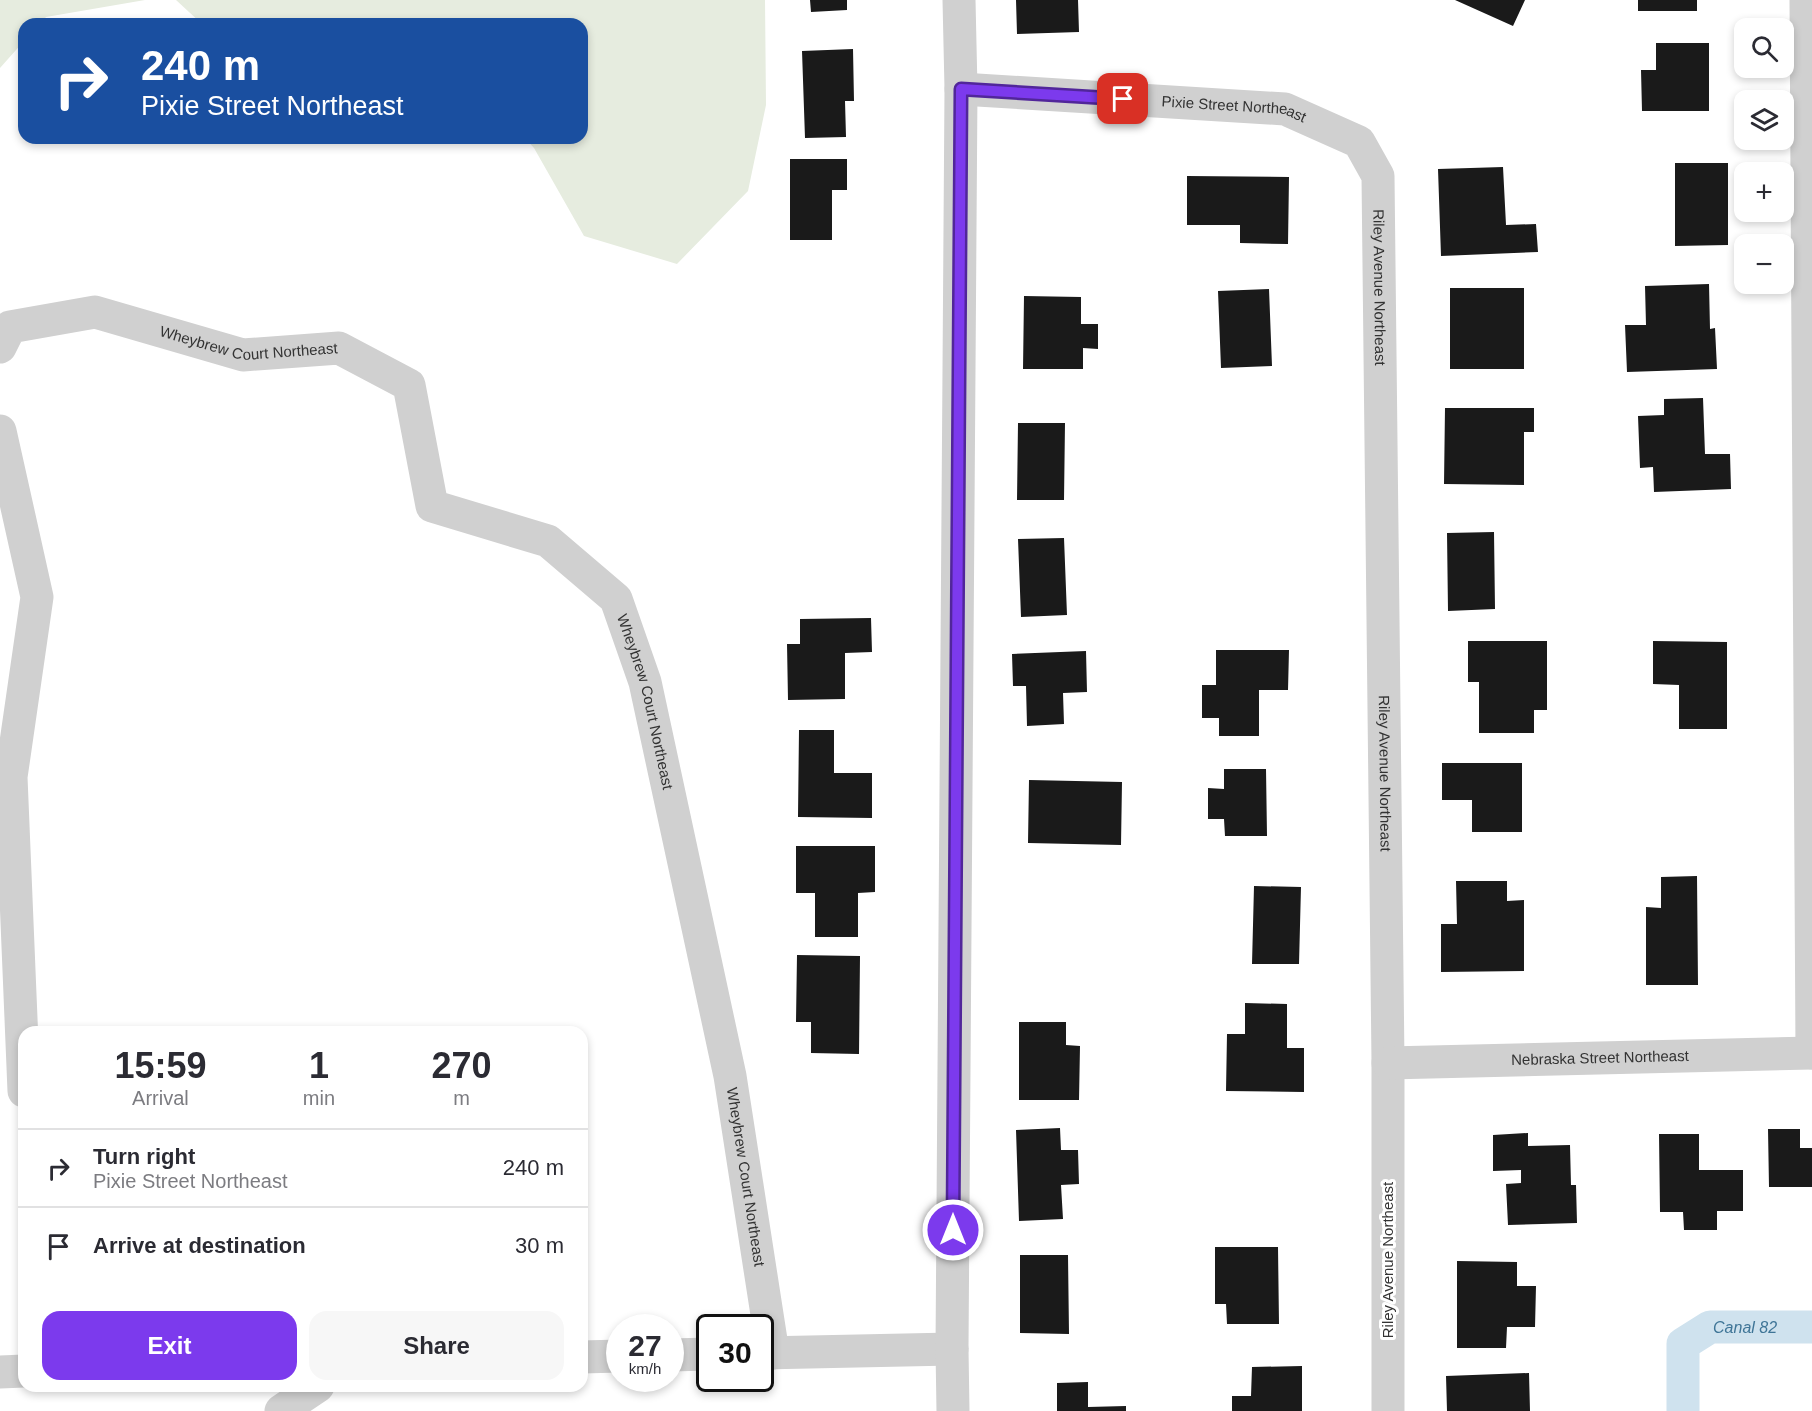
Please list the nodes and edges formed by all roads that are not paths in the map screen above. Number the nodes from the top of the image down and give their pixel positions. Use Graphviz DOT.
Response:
graph roads {
  1 [pos="959,0"];
  2 [pos="1806,0"];
  3 [pos="961,89"];
  4 [pos="1359,142"];
  5 [pos="0,347"];
  6 [pos="0,431"];
  7 [pos="21,1026"];
  8 [pos="1812,1053"];
  9 [pos="1388,1063"];
  10 [pos="762,1314"];
  11 [pos="952,1349"];
  12 [pos="774,1353"];
  13 [pos="606,1356"];
  14 [pos="588,1357"];
  15 [pos="309,1392"];
  16 [pos="281,1411"];
  17 [pos="953,1411"];
  18 [pos="1388,1411"];
  1 -- 3 [label="street"];
  2 -- 8 [label="street"];
  3 -- 4 [label="street, Pixie Street Northeast"];
  3 -- 11 [label="street"];
  4 -- 9 [label="street, Riley Avenue Northeast"];
  5 -- 10 [label="street, Wheybrew Court Northeast"];
  6 -- 7 [label="street"];
  8 -- 9 [label="street, Nebraska Street Northeast"];
  9 -- 18 [label="street, Riley Avenue Northeast"];
  11 -- 12 [label="street"];
  11 -- 17 [label="street"];
  13 -- 14 [label="street"];
  15 -- 16 [label="street"];
}
